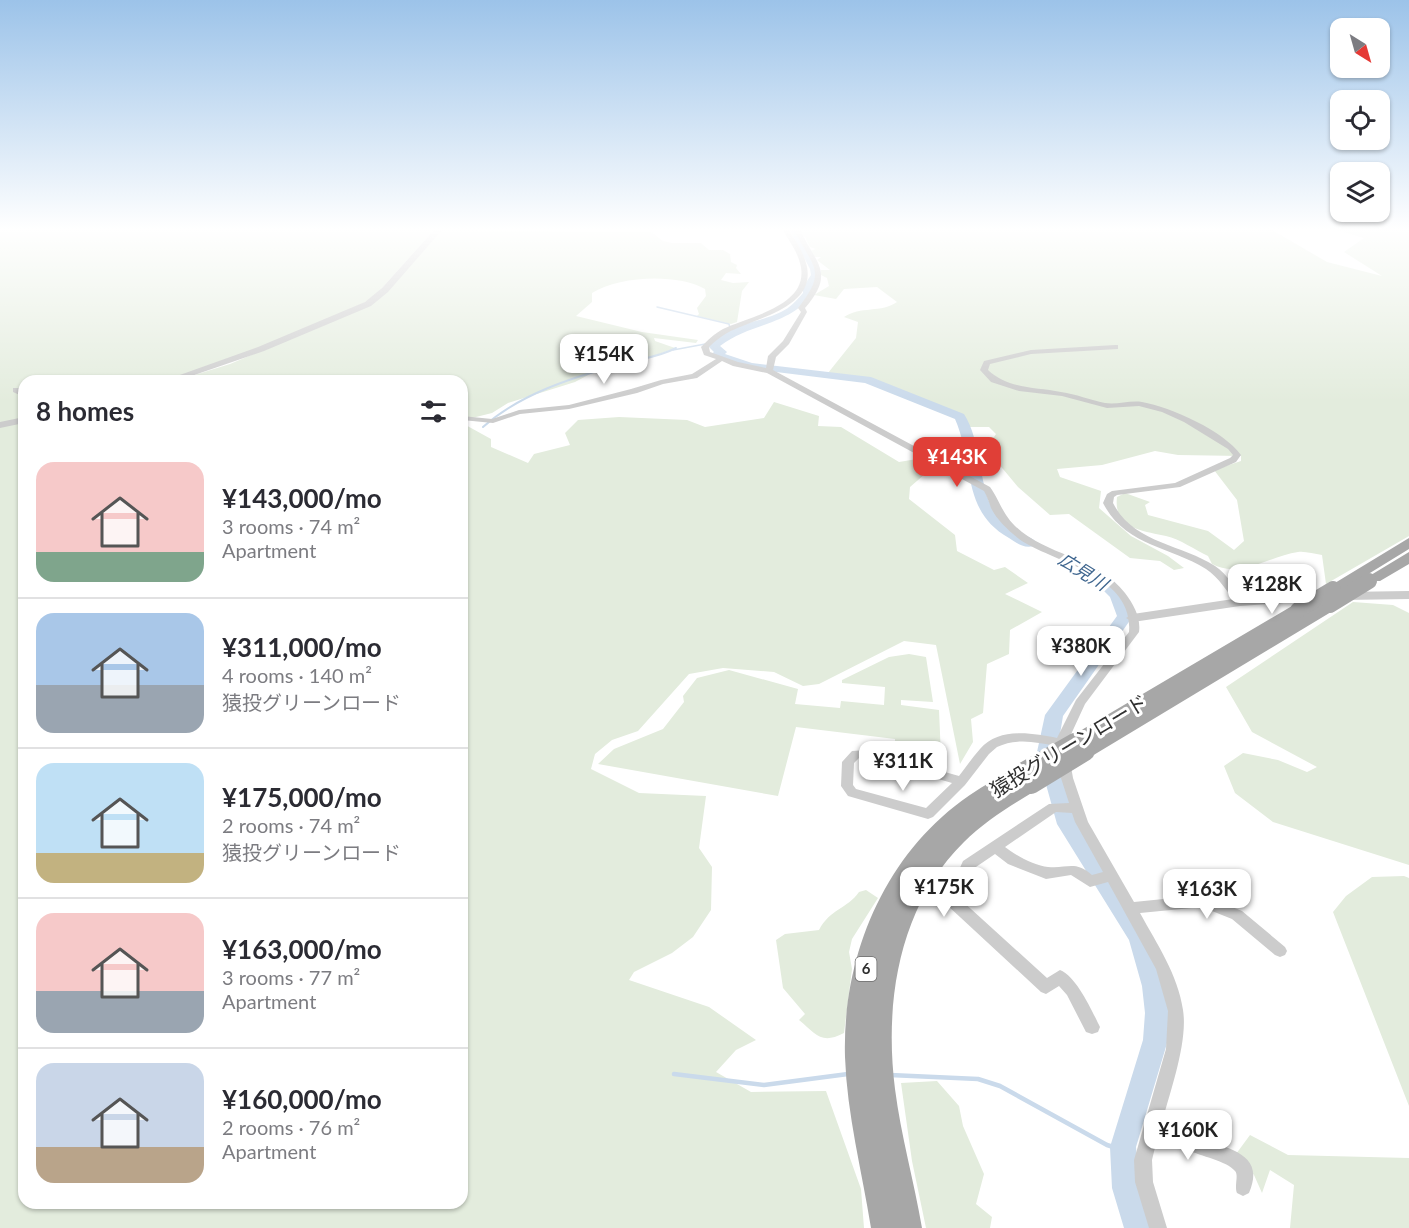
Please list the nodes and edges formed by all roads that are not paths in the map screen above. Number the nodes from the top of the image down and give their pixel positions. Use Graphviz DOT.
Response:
graph roads {
  1 [pos="387,287"];
  2 [pos="801,287"];
  3 [pos="817,287"];
  4 [pos="787,305"];
  5 [pos="800,308"];
  6 [pos="1115,347"];
  7 [pos="721,359"];
  8 [pos="770,369"];
  9 [pos="188,375"];
  10 [pos="468,419"];
  11 [pos="18,421"];
  12 [pos="0,424"];
  13 [pos="1409,543"];
  14 [pos="1409,557"];
  15 [pos="1409,595"];
  16 [pos="1331,597"];
  17 [pos="1240,602"];
  18 [pos="1133,618"];
  19 [pos="1069,745"];
  20 [pos="1028,778"];
  21 [pos="961,781"];
  22 [pos="1077,808"];
  23 [pos="995,847"];
  24 [pos="1111,876"];
  25 [pos="1130,908"];
  26 [pos="1280,951"];
  27 [pos="1092,1027"];
  28 [pos="1153,1122"];
  29 [pos="1243,1187"];
  30 [pos="885,1228"];
  31 [pos="908,1228"];
  32 [pos="1158,1228"];
  1 -- 9 [label="street"];
  2 -- 4 [label="street"];
  3 -- 5 [label="street"];
  4 -- 5 [label="street"];
  4 -- 7 [label="street"];
  5 -- 8 [label="street"];
  6 -- 17 [label="street"];
  7 -- 8 [label="street"];
  7 -- 10 [label="street"];
  8 -- 18 [label="street"];
  11 -- 12 [label="street"];
  13 -- 16 [label="main road, 猿投グリーンロード / 6"];
  14 -- 16 [label="main road, 猿投グリーンロード / 6, bridge"];
  15 -- 17 [label="street"];
  16 -- 19 [label="main road, 猿投グリーンロード / 6"];
  16 -- 19 [label="main road, 猿投グリーンロード / 6, bridge"];
  17 -- 18 [label="street"];
  18 -- 19 [label="street"];
  19 -- 20 [label="main road, 猿投グリーンロード / 6, bridge"];
  19 -- 21 [label="street"];
  19 -- 22 [label="street"];
  20 -- 30 [label="main road, 猿投グリーンロード / 6"];
  20 -- 31 [label="main road, 猿投グリーンロード / 6"];
  21 -- 21 [label="street"];
  22 -- 23 [label="street"];
  22 -- 24 [label="street"];
  23 -- 24 [label="street"];
  23 -- 27 [label="street"];
  24 -- 25 [label="street"];
  25 -- 26 [label="street"];
  25 -- 28 [label="street"];
  28 -- 29 [label="street"];
  28 -- 32 [label="street"];
}
